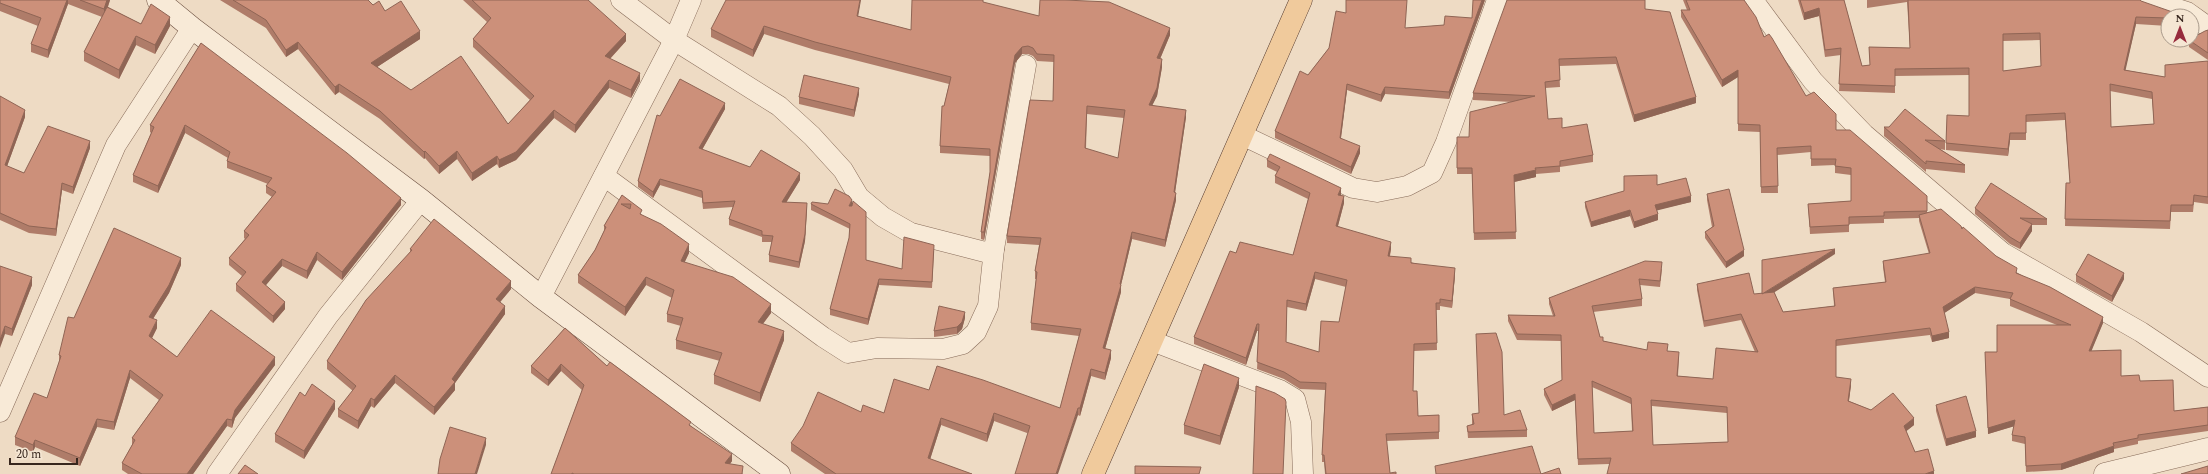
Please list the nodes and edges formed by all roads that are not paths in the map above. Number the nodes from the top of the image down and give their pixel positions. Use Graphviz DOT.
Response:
graph roads {
  1 [pos="158,0"];
  2 [pos="621,0"];
  3 [pos="691,0"];
  4 [pos="1301,0"];
  5 [pos="1497,0"];
  6 [pos="1753,0"];
  7 [pos="2149,0"];
  8 [pos="2208,27"];
  9 [pos="192,28"];
  10 [pos="674,40"];
  11 [pos="1026,65"];
  12 [pos="1242,135"];
  13 [pos="604,176"];
  14 [pos="421,200"];
  15 [pos="994,249"];
  16 [pos="540,297"];
  17 [pos="1152,340"];
  18 [pos="2208,377"];
  19 [pos="0,412"];
  20 [pos="2208,448"];
  21 [pos="2147,469"];
  22 [pos="217,474"];
  23 [pos="779,474"];
  24 [pos="1093,474"];
  25 [pos="1303,474"];
  26 [pos="2105,474"];
  1 -- 9 [label="main road"];
  2 -- 10 [label="street"];
  3 -- 10 [label="street"];
  4 -- 12 [label="main road"];
  5 -- 12 [label="street"];
  6 -- 18 [label="street"];
  7 -- 8 [label="street"];
  9 -- 14 [label="main road"];
  9 -- 19 [label="street"];
  10 -- 13 [label="street"];
  10 -- 15 [label="street"];
  11 -- 15 [label="street"];
  12 -- 17 [label="main road"];
  13 -- 15 [label="street"];
  13 -- 16 [label="street"];
  14 -- 16 [label="main road"];
  14 -- 22 [label="street"];
  16 -- 23 [label="main road"];
  17 -- 24 [label="main road"];
  17 -- 25 [label="street"];
  20 -- 21 [label="main road"];
  21 -- 26 [label="main road"];
}
